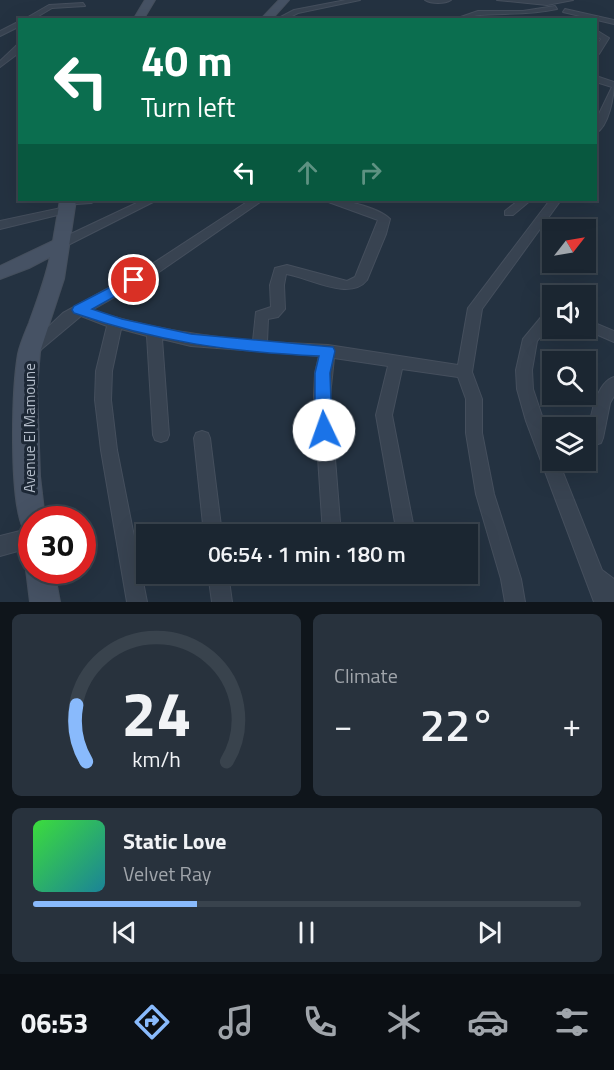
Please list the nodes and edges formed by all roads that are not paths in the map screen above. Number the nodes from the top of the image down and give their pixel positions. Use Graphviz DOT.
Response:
graph roads {
  1 [pos="150,0"];
  2 [pos="284,0"];
  3 [pos="357,0"];
  4 [pos="428,0"];
  5 [pos="448,0"];
  6 [pos="500,0"];
  7 [pos="570,0"];
  8 [pos="517,1"];
  9 [pos="547,3"];
  10 [pos="83,5"];
  11 [pos="555,8"];
  12 [pos="565,11"];
  13 [pos="29,18"];
  14 [pos="139,18"];
  15 [pos="267,18"];
  16 [pos="282,18"];
  17 [pos="462,18"];
  18 [pos="568,18"];
  19 [pos="614,21"];
  20 [pos="18,24"];
  21 [pos="599,34"];
  22 [pos="0,37"];
  23 [pos="614,37"];
  24 [pos="9,39"];
  25 [pos="18,43"];
  26 [pos="597,50"];
  27 [pos="0,65"];
  28 [pos="597,79"];
  29 [pos="614,87"];
  30 [pos="597,128"];
  31 [pos="85,201"];
  32 [pos="149,201"];
  33 [pos="256,201"];
  34 [pos="332,201"];
  35 [pos="524,201"];
  36 [pos="552,201"];
  37 [pos="67,204"];
  38 [pos="509,213"];
  39 [pos="0,225"];
  40 [pos="62,243"];
  41 [pos="0,273"];
  42 [pos="79,310"];
  43 [pos="115,322"];
  44 [pos="542,324"];
  45 [pos="596,329"];
  46 [pos="154,331"];
  47 [pos="614,337"];
  48 [pos="260,347"];
  49 [pos="328,351"];
  50 [pos="29,352"];
  51 [pos="396,363"];
  52 [pos="464,372"];
  53 [pos="613,385"];
  54 [pos="596,433"];
  55 [pos="161,435"];
  56 [pos="202,438"];
  57 [pos="30,506"];
  58 [pos="212,524"];
  59 [pos="331,524"];
  60 [pos="404,524"];
  61 [pos="18,541"];
  62 [pos="0,546"];
  63 [pos="594,577"];
  64 [pos="42,584"];
  65 [pos="220,584"];
  66 [pos="614,591"];
  67 [pos="45,602"];
  68 [pos="137,602"];
  69 [pos="222,602"];
  70 [pos="515,602"];
  71 [pos="604,602"];
  1 -- 14 [label="street"];
  2 -- 15 [label="street"];
  3 -- 16 [label="street"];
  4 -- 5 [label="street"];
  6 -- 8 [label="street"];
  7 -- 9 [label="street"];
  8 -- 9 [label="street"];
  9 -- 11 [label="street"];
  10 -- 13 [label="street"];
  11 -- 12 [label="street"];
  11 -- 17 [label="street"];
  12 -- 18 [label="street"];
  12 -- 19 [label="street"];
  20 -- 22 [label="street"];
  21 -- 23 [label="street"];
  21 -- 26 [label="street"];
  22 -- 24 [label="street"];
  25 -- 27 [label="street"];
  28 -- 29 [label="street"];
  29 -- 30 [label="street"];
  31 -- 37 [label="street"];
  32 -- 40 [label="street"];
  33 -- 42 [label="street"];
  34 -- 48 [label="street"];
  35 -- 38 [label="street"];
  36 -- 52 [label="street"];
  37 -- 39 [label="street"];
  37 -- 40 [label="street, Avenue El Mamoune"];
  40 -- 41 [label="street"];
  40 -- 50 [label="street, Avenue El Mamoune"];
  42 -- 43 [label="street"];
  42 -- 50 [label="street"];
  43 -- 46 [label="street"];
  43 -- 68 [label="street"];
  44 -- 63 [label="street"];
  45 -- 47 [label="street"];
  46 -- 48 [label="street"];
  46 -- 55 [label="street"];
  48 -- 49 [label="street"];
  49 -- 51 [label="street"];
  49 -- 59 [label="street"];
  50 -- 57 [label="street, Avenue El Mamoune"];
  51 -- 52 [label="street"];
  51 -- 60 [label="street"];
  52 -- 70 [label="street"];
  53 -- 54 [label="street"];
  56 -- 58 [label="street"];
  61 -- 62 [label="street"];
  63 -- 66 [label="street"];
  63 -- 71 [label="street"];
  64 -- 67 [label="street"];
  65 -- 69 [label="street"];
}
